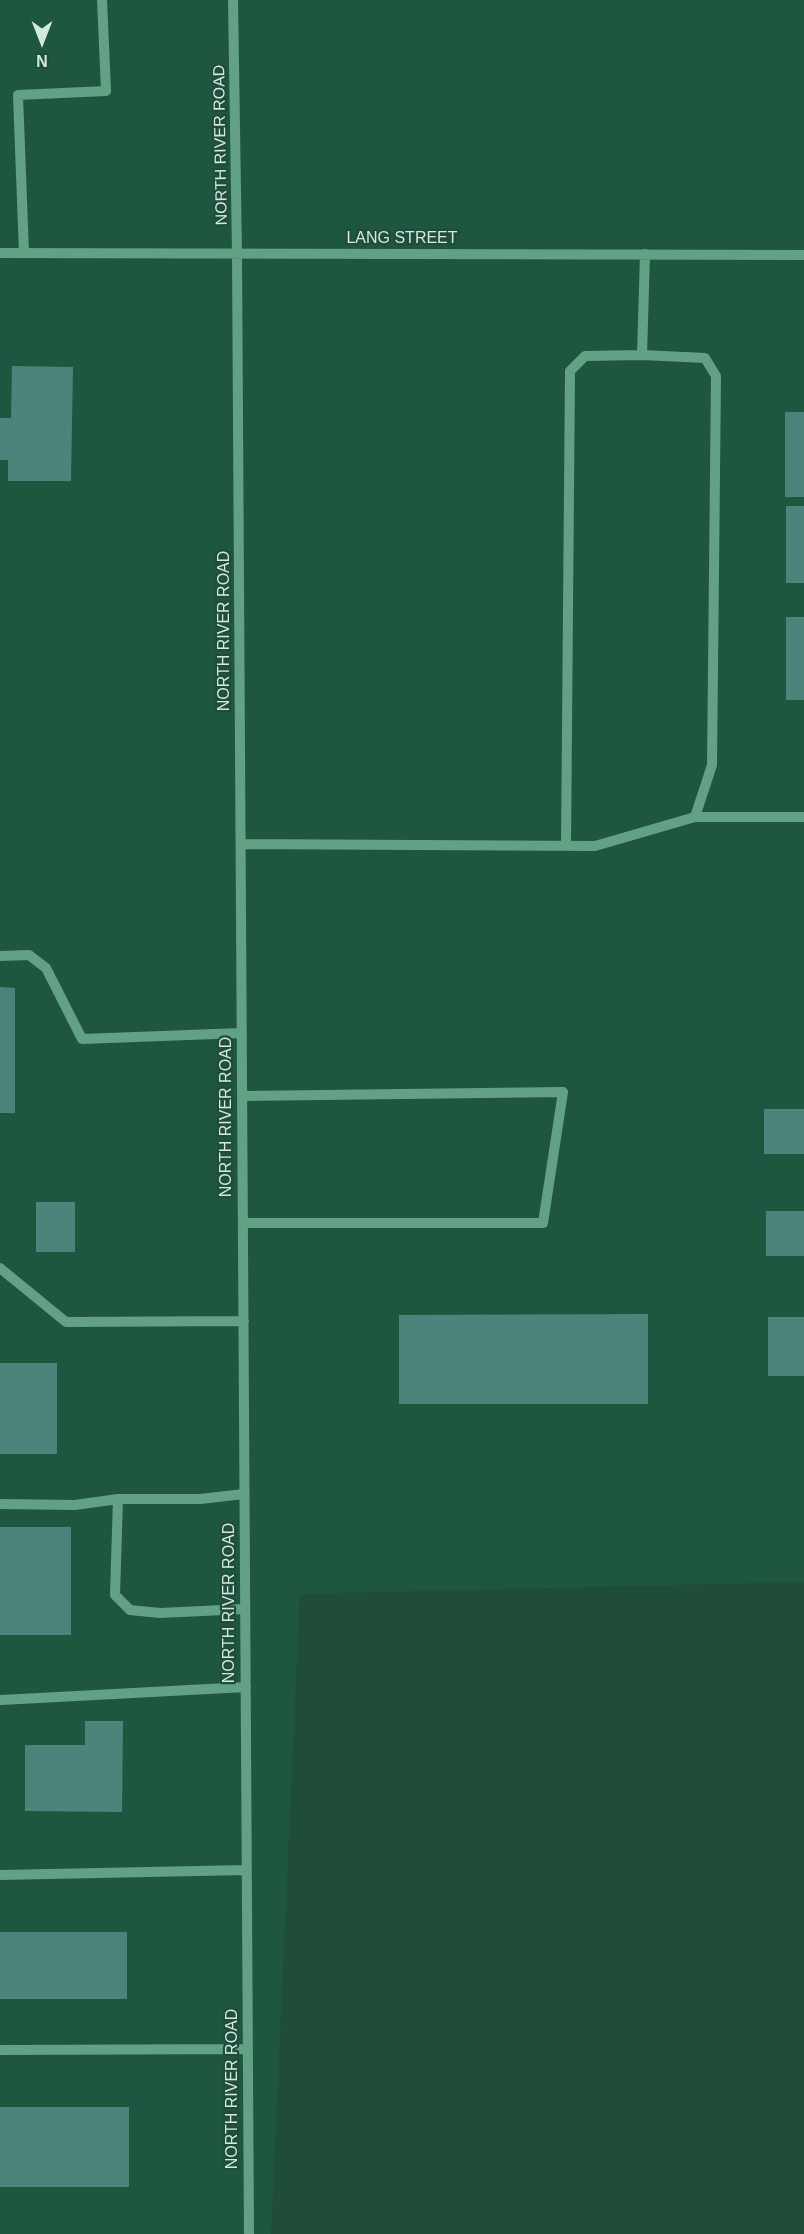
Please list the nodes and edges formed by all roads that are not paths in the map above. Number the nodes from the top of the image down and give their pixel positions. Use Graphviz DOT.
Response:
graph roads {
  1 [pos="102,0"];
  2 [pos="234,0"];
  3 [pos="0,253"];
  4 [pos="24,253"];
  5 [pos="237,254"];
  6 [pos="645,254"];
  7 [pos="804,255"];
  8 [pos="642,355"];
  9 [pos="695,817"];
  10 [pos="804,817"];
  11 [pos="241,844"];
  12 [pos="566,846"];
  13 [pos="0,956"];
  14 [pos="242,1033"];
  15 [pos="242,1096"];
  16 [pos="243,1223"];
  17 [pos="0,1268"];
  18 [pos="244,1321"];
  19 [pos="244,1494"];
  20 [pos="118,1499"];
  21 [pos="0,1504"];
  22 [pos="245,1609"];
  23 [pos="246,1687"];
  24 [pos="1,1700"];
  25 [pos="247,1870"];
  26 [pos="0,1875"];
  27 [pos="248,2049"];
  28 [pos="0,2050"];
  29 [pos="249,2234"];
  1 -- 4 [label="street"];
  2 -- 5 [label="street, NORTH RIVER ROAD"];
  3 -- 4 [label="street, LANG STREET"];
  4 -- 5 [label="street, LANG STREET"];
  5 -- 6 [label="street, LANG STREET"];
  5 -- 11 [label="street, NORTH RIVER ROAD"];
  6 -- 7 [label="street, LANG STREET"];
  6 -- 8 [label="street"];
  8 -- 9 [label="street"];
  8 -- 12 [label="street"];
  9 -- 10 [label="street"];
  9 -- 12 [label="street"];
  11 -- 12 [label="street"];
  11 -- 14 [label="street, NORTH RIVER ROAD"];
  13 -- 14 [label="street"];
  14 -- 15 [label="street, NORTH RIVER ROAD"];
  15 -- 16 [label="street, NORTH RIVER ROAD"];
  15 -- 16 [label="street"];
  16 -- 18 [label="street, NORTH RIVER ROAD"];
  17 -- 18 [label="street"];
  18 -- 19 [label="street, NORTH RIVER ROAD"];
  19 -- 20 [label="street"];
  19 -- 22 [label="street, NORTH RIVER ROAD"];
  20 -- 21 [label="street"];
  20 -- 22 [label="street"];
  22 -- 23 [label="street, NORTH RIVER ROAD"];
  23 -- 24 [label="street"];
  23 -- 25 [label="street, NORTH RIVER ROAD"];
  25 -- 26 [label="street"];
  25 -- 27 [label="street, NORTH RIVER ROAD"];
  27 -- 28 [label="street"];
  27 -- 29 [label="street, NORTH RIVER ROAD"];
}
